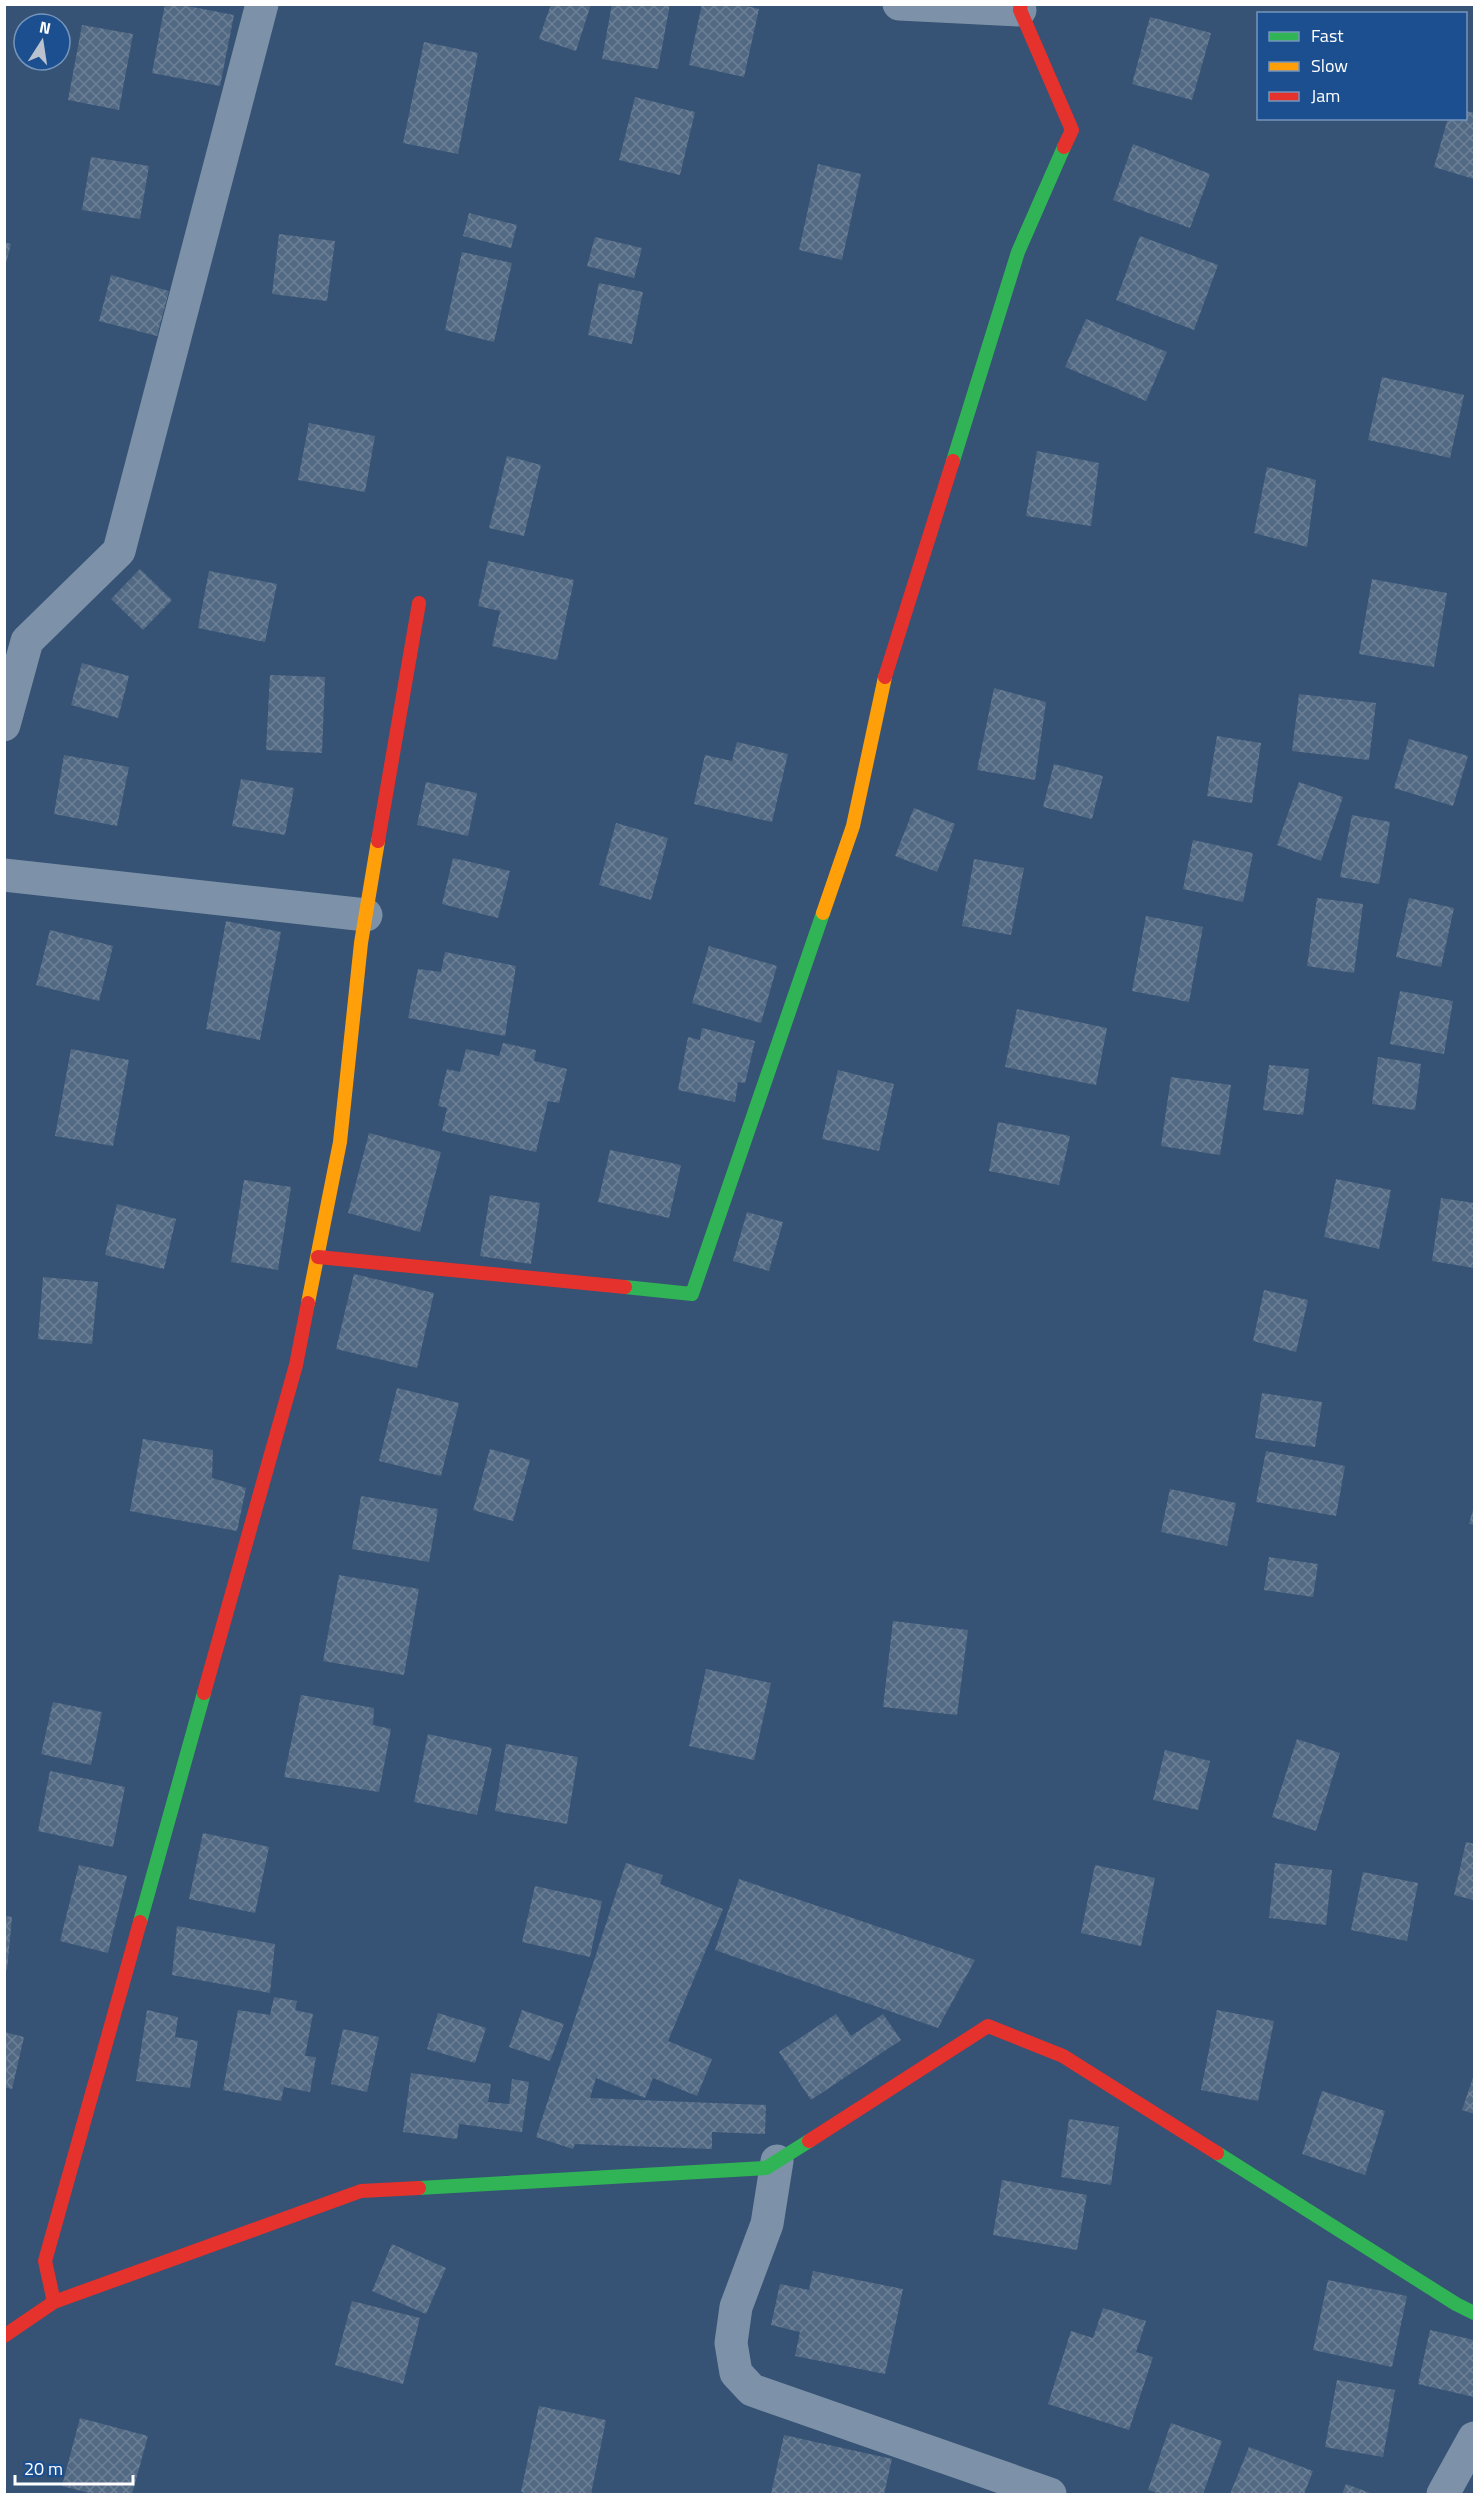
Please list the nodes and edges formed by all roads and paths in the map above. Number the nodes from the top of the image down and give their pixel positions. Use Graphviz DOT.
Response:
graph roads {
  1 [pos="262,4"];
  2 [pos="899,4"];
  3 [pos="1020,7"];
  4 [pos="419,603"];
  5 [pos="4,726"];
  6 [pos="4,874"];
  7 [pos="366,915"];
  8 [pos="318,1257"];
  9 [pos="777,2161"];
  10 [pos="54,2302"];
  11 [pos="1474,2313"];
  12 [pos="4,2336"];
  13 [pos="1474,2438"];
  14 [pos="1050,2494"];
  15 [pos="1443,2494"];
  1 -- 5 [label="street"];
  2 -- 3 [label="street"];
  3 -- 8 [label="street"];
  4 -- 7 [label="street"];
  6 -- 7 [label="street"];
  7 -- 8 [label="street"];
  8 -- 10 [label="street"];
  9 -- 10 [label="street"];
  9 -- 11 [label="street"];
  9 -- 14 [label="street"];
  10 -- 12 [label="street"];
  13 -- 15 [label="street"];
}
